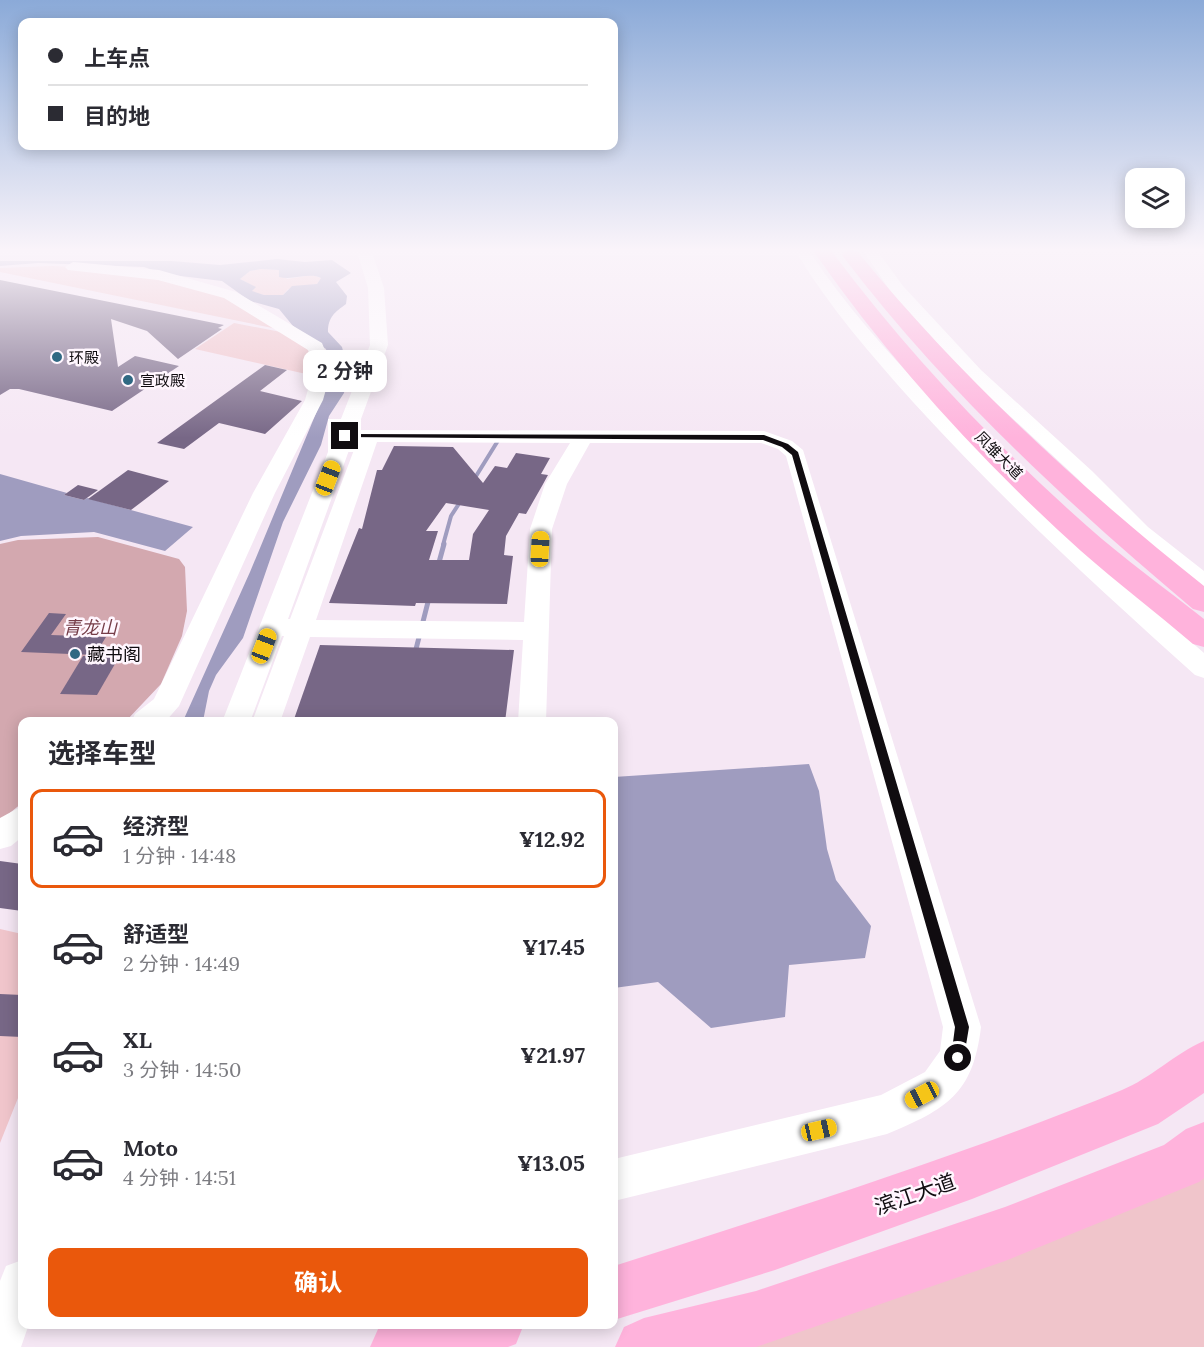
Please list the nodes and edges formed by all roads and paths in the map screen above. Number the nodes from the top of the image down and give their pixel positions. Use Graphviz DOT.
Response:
graph roads {
  1 [pos="258,312"];
  2 [pos="377,312"];
  3 [pos="846,312"];
  4 [pos="865,312"];
  5 [pos="896,312"];
  6 [pos="918,312"];
  7 [pos="345,436"];
  8 [pos="369,436"];
  9 [pos="583,437"];
  10 [pos="1056,474"];
  11 [pos="1016,498"];
  12 [pos="1140,532"];
  13 [pos="1115,563"];
  14 [pos="1204,583"];
  15 [pos="1204,602"];
  16 [pos="272,627"];
  17 [pos="300,628"];
  18 [pos="536,631"];
  19 [pos="1204,636"];
  20 [pos="1204,668"];
  21 [pos="151,717"];
  22 [pos="238,717"];
  23 [pos="268,717"];
  24 [pos="532,717"];
  25 [pos="18,822"];
  26 [pos="0,836"];
  27 [pos="1204,1065"];
  28 [pos="1204,1147"];
  29 [pos="618,1179"];
  30 [pos="618,1292"];
  31 [pos="18,1293"];
  32 [pos="475,1329"];
  33 [pos="0,1341"];
  34 [pos="399,1347"];
  35 [pos="644,1347"];
  1 -- 21 [label="street"];
  2 -- 7 [label="street"];
  3 -- 11 [label="street"];
  4 -- 13 [label="main road, 凤雏大道"];
  5 -- 10 [label="main road, 凤雏大道"];
  6 -- 12 [label="street"];
  7 -- 8 [label="street"];
  7 -- 16 [label="street"];
  8 -- 9 [label="street"];
  8 -- 17 [label="street"];
  9 -- 18 [label="street"];
  9 -- 29 [label="street"];
  10 -- 12 [label="street"];
  10 -- 15 [label="main road, 凤雏大道"];
  11 -- 13 [label="street"];
  11 -- 20 [label="street"];
  12 -- 14 [label="street"];
  13 -- 19 [label="main road, 凤雏大道"];
  16 -- 17 [label="street"];
  16 -- 22 [label="street"];
  17 -- 18 [label="street"];
  17 -- 23 [label="street"];
  18 -- 24 [label="street"];
  25 -- 26 [label="street"];
  27 -- 30 [label="main road, 滨江大道"];
  28 -- 35 [label="main road"];
  31 -- 33 [label="street"];
  32 -- 34 [label="main road"];
}
